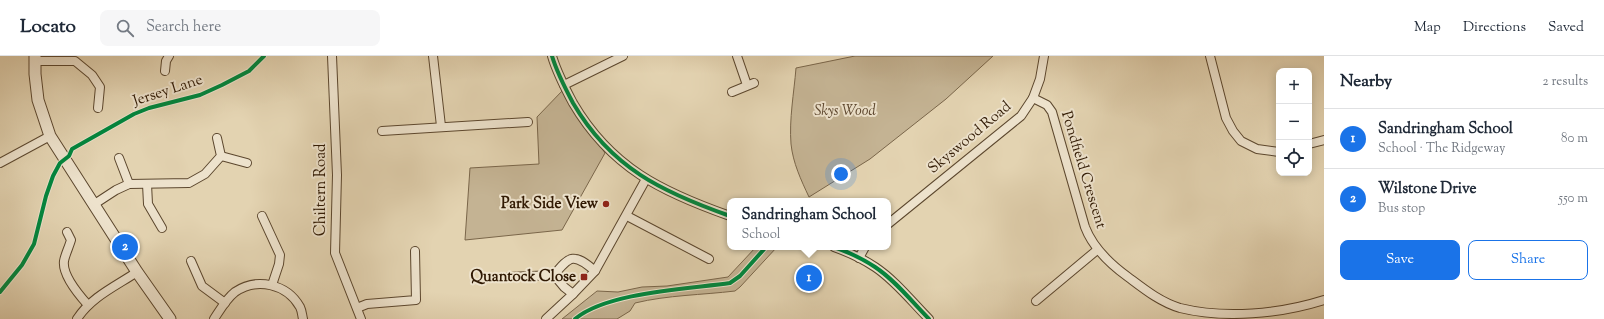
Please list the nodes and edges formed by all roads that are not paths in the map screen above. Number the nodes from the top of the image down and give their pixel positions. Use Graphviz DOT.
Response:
graph roads {
  1 [pos="169,56"];
  2 [pos="332,56"];
  3 [pos="433,56"];
  4 [pos="552,56"];
  5 [pos="623,56"];
  6 [pos="737,56"];
  7 [pos="1044,56"];
  8 [pos="1210,56"];
  9 [pos="34,59"];
  10 [pos="76,59"];
  11 [pos="165,71"];
  12 [pos="564,84"];
  13 [pos="732,92"];
  14 [pos="1033,98"];
  15 [pos="98,108"];
  16 [pos="528,122"];
  17 [pos="441,126"];
  18 [pos="382,131"];
  19 [pos="50,136"];
  20 [pos="217,138"];
  21 [pos="1324,140"];
  22 [pos="1312,143"];
  23 [pos="1276,152"];
  24 [pos="221,156"];
  25 [pos="119,158"];
  26 [pos="0,163"];
  27 [pos="247,163"];
  28 [pos="646,179"];
  29 [pos="129,184"];
  30 [pos="147,184"];
  31 [pos="93,205"];
  32 [pos="727,215"];
  33 [pos="262,216"];
  34 [pos="627,216"];
  35 [pos="891,222"];
  36 [pos="162,228"];
  37 [pos="67,232"];
  38 [pos="841,250"];
  39 [pos="863,250"];
  40 [pos="1097,250"];
  41 [pos="415,251"];
  42 [pos="709,258"];
  43 [pos="859,258"];
  44 [pos="191,261"];
  45 [pos="595,271"];
  46 [pos="137,272"];
  47 [pos="554,275"];
  48 [pos="508,277"];
  49 [pos="272,285"];
  50 [pos="573,294"];
  51 [pos="1324,300"];
  52 [pos="1036,301"];
  53 [pos="225,303"];
  54 [pos="88,305"];
  55 [pos="357,308"];
  56 [pos="77,319"];
  57 [pos="170,319"];
  58 [pos="214,319"];
  59 [pos="303,319"];
  60 [pos="361,319"];
  61 [pos="546,319"];
  62 [pos="929,319"];
  1 -- 11 [label="street"];
  2 -- 55 [label="street, Chiltern Road"];
  3 -- 17 [label="street"];
  4 -- 12 [label="street"];
  5 -- 12 [label="street"];
  6 -- 13 [label="street"];
  7 -- 14 [label="street, Skyswood Road"];
  8 -- 23 [label="street"];
  9 -- 10 [label="street"];
  9 -- 19 [label="street"];
  10 -- 15 [label="street"];
  12 -- 28 [label="street"];
  14 -- 35 [label="street, Skyswood Road"];
  14 -- 40 [label="street, Pondfield Crescent"];
  16 -- 17 [label="street"];
  17 -- 18 [label="street"];
  19 -- 26 [label="street"];
  19 -- 31 [label="street"];
  20 -- 24 [label="street"];
  21 -- 22 [label="street"];
  24 -- 27 [label="street"];
  24 -- 30 [label="street"];
  25 -- 29 [label="street"];
  28 -- 32 [label="street"];
  28 -- 34 [label="street"];
  29 -- 30 [label="street"];
  29 -- 31 [label="street"];
  30 -- 36 [label="street"];
  31 -- 46 [label="street"];
  33 -- 49 [label="street"];
  34 -- 42 [label="street"];
  34 -- 45 [label="street"];
  37 -- 54 [label="street"];
  38 -- 43 [label="street"];
  39 -- 43 [label="street"];
  40 -- 51 [label="street, Pondfield Crescent"];
  40 -- 52 [label="street"];
  41 -- 55 [label="street"];
  43 -- 62 [label="street"];
  44 -- 53 [label="street"];
  45 -- 47 [label="street"];
  45 -- 50 [label="street"];
  46 -- 54 [label="street"];
  46 -- 57 [label="street"];
  47 -- 48 [label="street"];
  47 -- 50 [label="street"];
  49 -- 53 [label="street"];
  49 -- 59 [label="street"];
  50 -- 61 [label="street"];
  53 -- 58 [label="street"];
  54 -- 56 [label="street"];
  55 -- 60 [label="street, Chiltern Road"];
}
